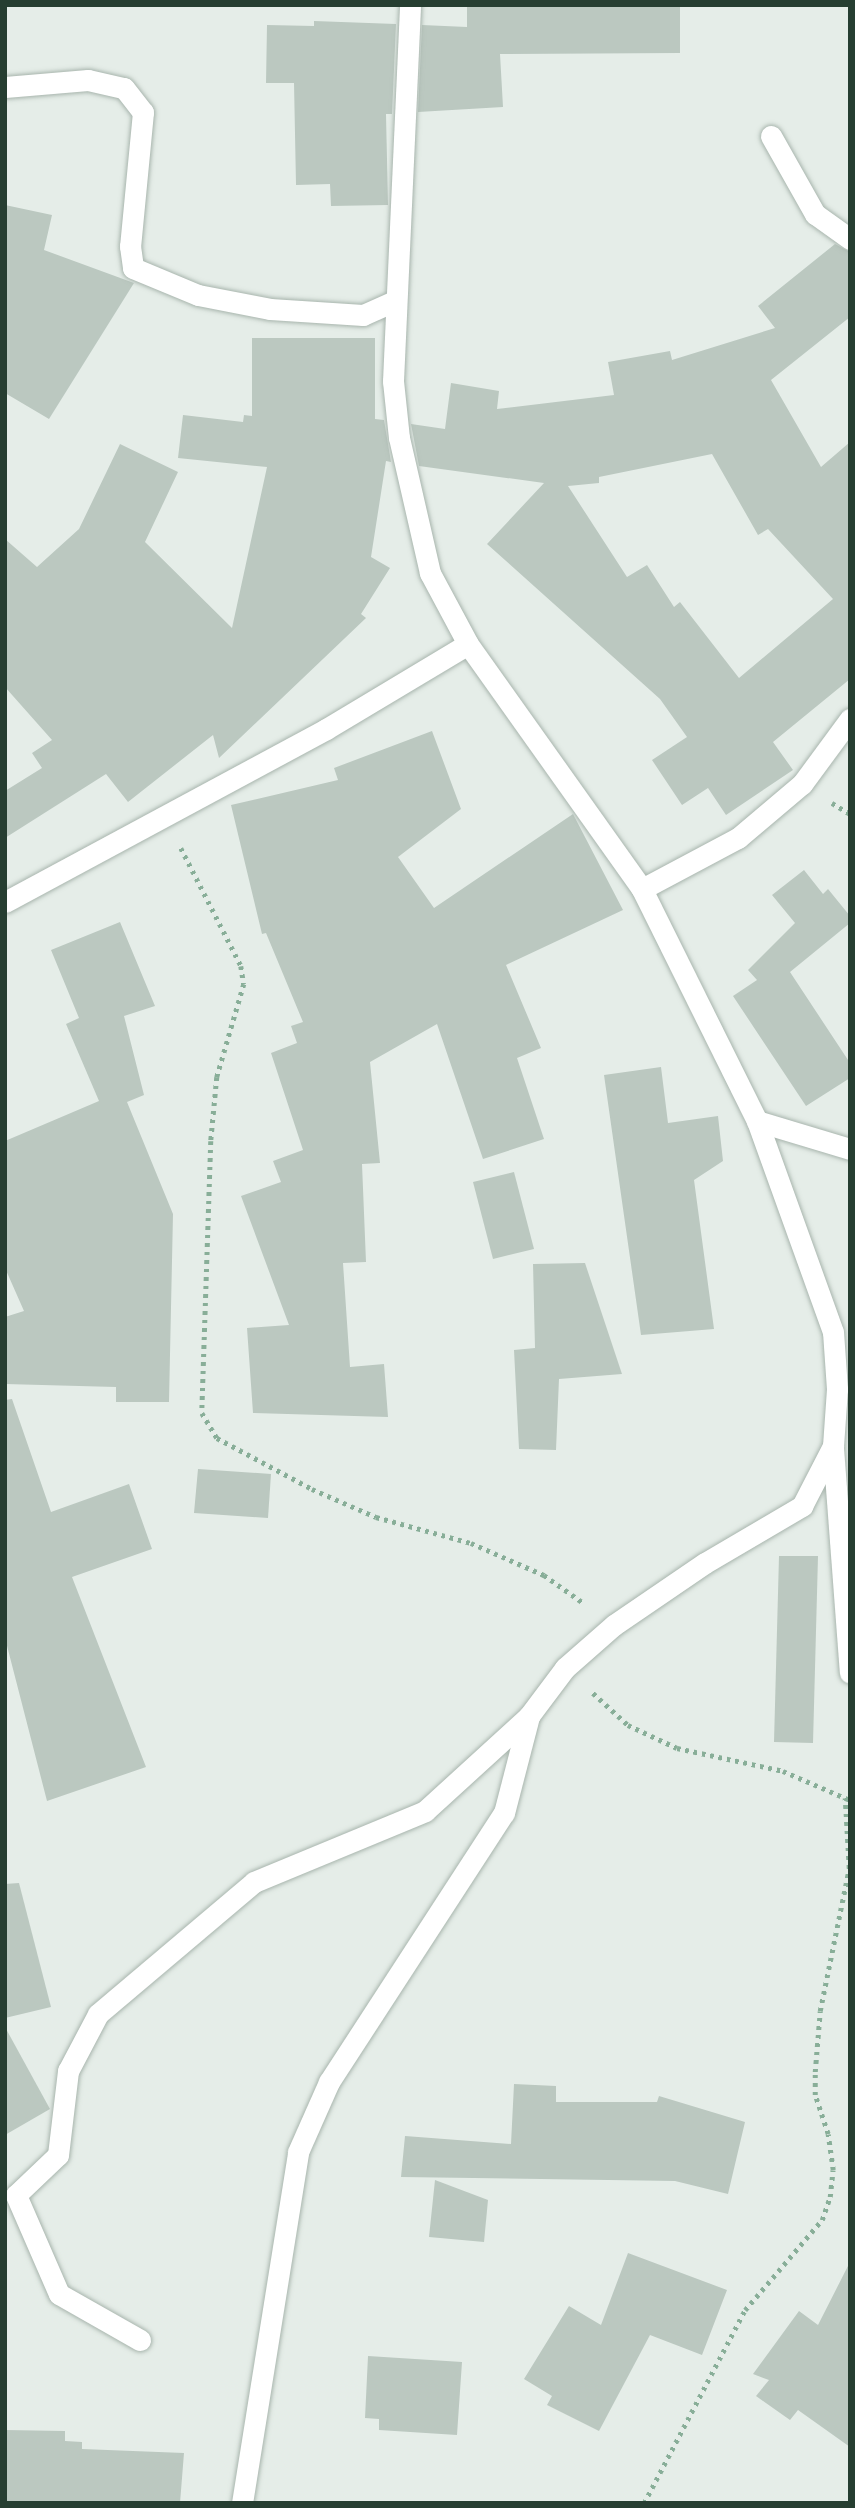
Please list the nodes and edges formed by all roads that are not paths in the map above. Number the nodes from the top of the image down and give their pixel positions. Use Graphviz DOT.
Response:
graph roads {
  1 [pos="410,5"];
  2 [pos="5,87"];
  3 [pos="771,136"];
  4 [pos="850,239"];
  5 [pos="395,301"];
  6 [pos="468,644"];
  7 [pos="850,719"];
  8 [pos="642,889"];
  9 [pos="5,902"];
  10 [pos="757,1121"];
  11 [pos="850,1149"];
  12 [pos="832,1446"];
  13 [pos="850,1672"];
  14 [pos="529,1716"];
  15 [pos="11,2203"];
  16 [pos="141,2340"];
  17 [pos="242,2503"];
  1 -- 5 [label="street"];
  2 -- 5 [label="street"];
  3 -- 4 [label="street"];
  5 -- 6 [label="street"];
  6 -- 8 [label="street"];
  6 -- 9 [label="street"];
  7 -- 8 [label="street"];
  8 -- 10 [label="street"];
  10 -- 11 [label="street"];
  10 -- 12 [label="street"];
  12 -- 13 [label="street"];
  12 -- 14 [label="street"];
  14 -- 15 [label="street"];
  14 -- 17 [label="street"];
  15 -- 16 [label="street"];
}
